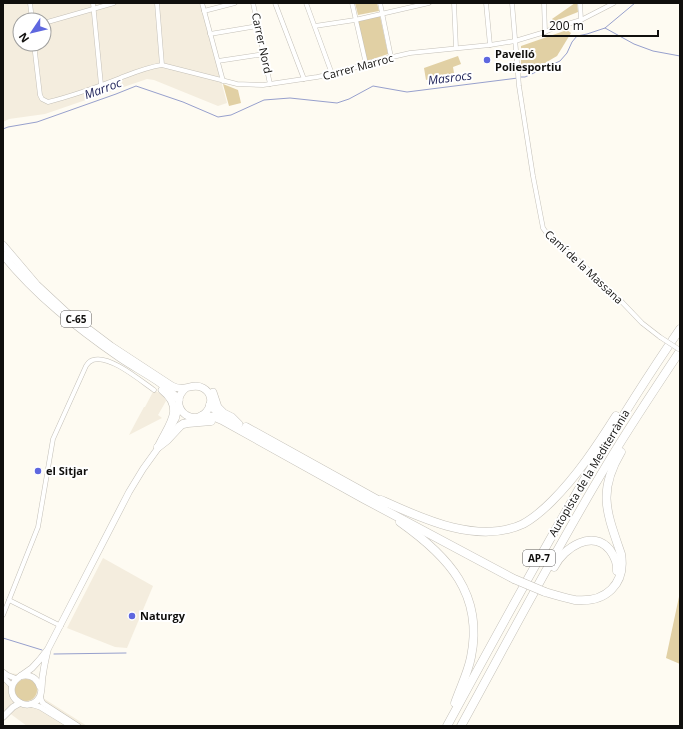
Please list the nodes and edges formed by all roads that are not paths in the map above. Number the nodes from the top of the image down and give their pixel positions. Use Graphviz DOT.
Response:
graph roads {
  1 [pos="93,3"];
  2 [pos="114,3"];
  3 [pos="157,3"];
  4 [pos="202,3"];
  5 [pos="236,3"];
  6 [pos="253,3"];
  7 [pos="275,3"];
  8 [pos="306,3"];
  9 [pos="352,3"];
  10 [pos="380,3"];
  11 [pos="429,3"];
  12 [pos="454,3"];
  13 [pos="486,3"];
  14 [pos="512,3"];
  15 [pos="544,3"];
  16 [pos="580,3"];
  17 [pos="614,3"];
  18 [pos="608,4"];
  19 [pos="93,9"];
  20 [pos="204,10"];
  21 [pos="382,14"];
  22 [pos="356,20"];
  23 [pos="581,20"];
  24 [pos="52,21"];
  25 [pos="258,26"];
  26 [pos="315,26"];
  27 [pos="545,32"];
  28 [pos="210,34"];
  29 [pos="515,41"];
  30 [pos="490,45"];
  31 [pos="456,48"];
  32 [pos="35,52"];
  33 [pos="264,54"];
  34 [pos="391,57"];
  35 [pos="218,61"];
  36 [pos="366,64"];
  37 [pos="162,65"];
  38 [pos="332,74"];
  39 [pos="304,79"];
  40 [pos="223,81"];
  41 [pos="270,84"];
  42 [pos="101,85"];
  43 [pos="3,245"];
  44 [pos="3,255"];
  45 [pos="680,329"];
  46 [pos="679,352"];
  47 [pos="128,363"];
  48 [pos="161,378"];
  49 [pos="186,388"];
  50 [pos="154,390"];
  51 [pos="637,392"];
  52 [pos="179,403"];
  53 [pos="210,405"];
  54 [pos="202,416"];
  55 [pos="190,417"];
  56 [pos="239,424"];
  57 [pos="260,441"];
  58 [pos="158,447"];
  59 [pos="366,497"];
  60 [pos="546,590"];
  61 [pos="9,600"];
  62 [pos="3,615"];
  63 [pos="61,626"];
  64 [pos="48,649"];
  65 [pos="500,655"];
  66 [pos="3,672"];
  67 [pos="3,677"];
  68 [pos="19,678"];
  69 [pos="12,686"];
  70 [pos="41,688"];
  71 [pos="13,696"];
  72 [pos="40,696"];
  73 [pos="20,703"];
  74 [pos="30,704"];
  75 [pos="3,711"];
  76 [pos="3,717"];
  77 [pos="70,726"];
  78 [pos="78,726"];
  79 [pos="446,726"];
  80 [pos="461,726"];
  1 -- 19 [label="street"];
  2 -- 19 [label="street"];
  3 -- 37 [label="street"];
  4 -- 20 [label="street"];
  5 -- 20 [label="street"];
  6 -- 25 [label="street, Carrer Nord"];
  7 -- 39 [label="street"];
  8 -- 26 [label="street"];
  9 -- 22 [label="street"];
  10 -- 21 [label="street"];
  11 -- 21 [label="street"];
  12 -- 31 [label="street"];
  13 -- 30 [label="street"];
  14 -- 29 [label="street, Camí de la Massana"];
  15 -- 27 [label="street"];
  16 -- 23 [label="street"];
  17 -- 18 [label="street, Carrer Marroc"];
  18 -- 23 [label="street, Carrer Marroc"];
  19 -- 24 [label="street"];
  19 -- 42 [label="street"];
  20 -- 28 [label="street"];
  21 -- 22 [label="street"];
  21 -- 34 [label="street"];
  22 -- 26 [label="street"];
  22 -- 36 [label="street"];
  23 -- 27 [label="street, Carrer Marroc"];
  25 -- 28 [label="street"];
  25 -- 33 [label="street, Carrer Nord"];
  26 -- 38 [label="street"];
  27 -- 29 [label="street, Carrer Marroc"];
  28 -- 35 [label="street"];
  29 -- 30 [label="street, Carrer Marroc"];
  29 -- 46 [label="street, Camí de la Massana, bridge"];
  30 -- 31 [label="street, Carrer Marroc"];
  31 -- 34 [label="street, Carrer Marroc"];
  32 -- 42 [label="street, Carrer Marroc"];
  33 -- 35 [label="street"];
  33 -- 41 [label="street, Carrer Nord"];
  34 -- 36 [label="street, Carrer Marroc"];
  35 -- 40 [label="street"];
  36 -- 38 [label="street, Carrer Marroc"];
  37 -- 40 [label="street, Carrer Marroc"];
  37 -- 42 [label="street, Carrer Marroc"];
  38 -- 39 [label="street, Carrer Marroc"];
  39 -- 41 [label="street, Carrer Marroc"];
  40 -- 41 [label="street, Carrer Marroc"];
  43 -- 48 [label="highway, C-65"];
  44 -- 47 [label="highway, C-65"];
  45 -- 51 [label="highway, Autopista de la Mediterrània / AP-7"];
  46 -- 60 [label="highway"];
  46 -- 65 [label="highway, Autopista de la Mediterrània / AP-7"];
  47 -- 52 [label="highway, C-65"];
  47 -- 58 [label="highway, C-65"];
  48 -- 49 [label="highway, C-65"];
  48 -- 56 [label="highway, C-65"];
  49 -- 52 [label="highway"];
  49 -- 53 [label="highway, C-65"];
  50 -- 61 [label="street"];
  51 -- 59 [label="highway"];
  51 -- 79 [label="highway, Autopista de la Mediterrània / AP-7"];
  52 -- 55 [label="highway, C-65"];
  52 -- 58 [label="main road"];
  53 -- 54 [label="highway"];
  53 -- 56 [label="highway"];
  54 -- 55 [label="highway"];
  54 -- 57 [label="highway"];
  55 -- 58 [label="main road"];
  56 -- 59 [label="highway"];
  57 -- 58 [label="highway"];
  57 -- 59 [label="highway"];
  58 -- 63 [label="main road"];
  59 -- 60 [label="highway"];
  59 -- 79 [label="highway"];
  60 -- 65 [label="highway"];
  61 -- 62 [label="street"];
  61 -- 63 [label="street"];
  63 -- 64 [label="main road"];
  64 -- 68 [label="main road"];
  64 -- 70 [label="main road"];
  65 -- 80 [label="highway, Autopista de la Mediterrània / AP-7"];
  66 -- 68 [label="street"];
  67 -- 69 [label="street"];
  68 -- 69 [label="main road"];
  68 -- 70 [label="main road"];
  69 -- 71 [label="main road"];
  70 -- 72 [label="main road"];
  71 -- 73 [label="main road"];
  71 -- 75 [label="main road"];
  72 -- 74 [label="main road"];
  72 -- 78 [label="street"];
  73 -- 74 [label="main road"];
  73 -- 76 [label="main road"];
  74 -- 77 [label="street"];
}
